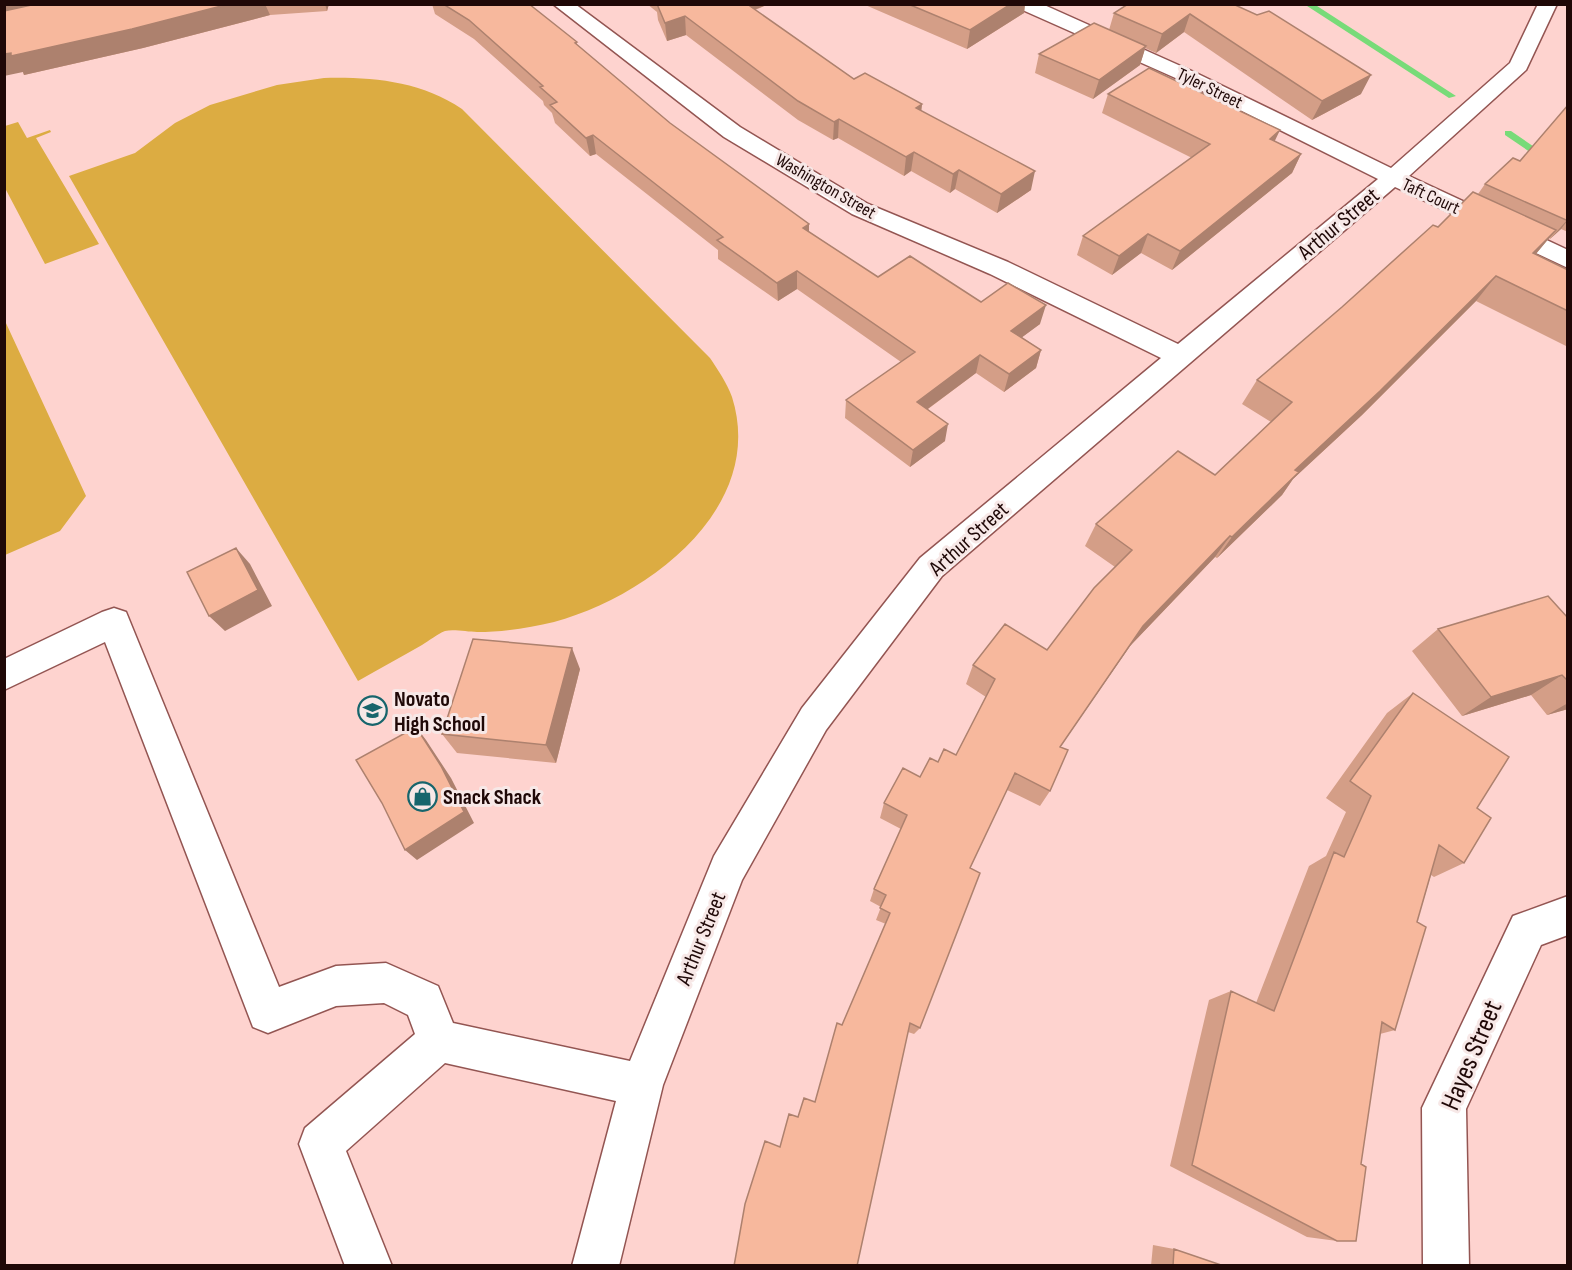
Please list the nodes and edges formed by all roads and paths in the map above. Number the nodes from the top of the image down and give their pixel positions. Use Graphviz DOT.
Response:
graph roads {
  1 [pos="562,4"];
  2 [pos="1025,4"];
  3 [pos="1548,4"];
  4 [pos="1392,177"];
  5 [pos="1568,260"];
  6 [pos="1180,356"];
  7 [pos="4,675"];
  8 [pos="1568,915"];
  9 [pos="439,1041"];
  10 [pos="642,1085"];
  11 [pos="369,1266"];
  12 [pos="595,1266"];
  13 [pos="1446,1266"];
  1 -- 6 [label="street, Washington Street"];
  2 -- 4 [label="street, Tyler Street"];
  3 -- 4 [label="street, Arthur Street"];
  4 -- 5 [label="street, Taft Court"];
  4 -- 6 [label="street, Arthur Street"];
  6 -- 10 [label="street, Arthur Street"];
  7 -- 9 [label="street"];
  8 -- 13 [label="street, Hayes Street"];
  9 -- 10 [label="street"];
  9 -- 11 [label="street"];
  10 -- 12 [label="street, Arthur Street"];
}
